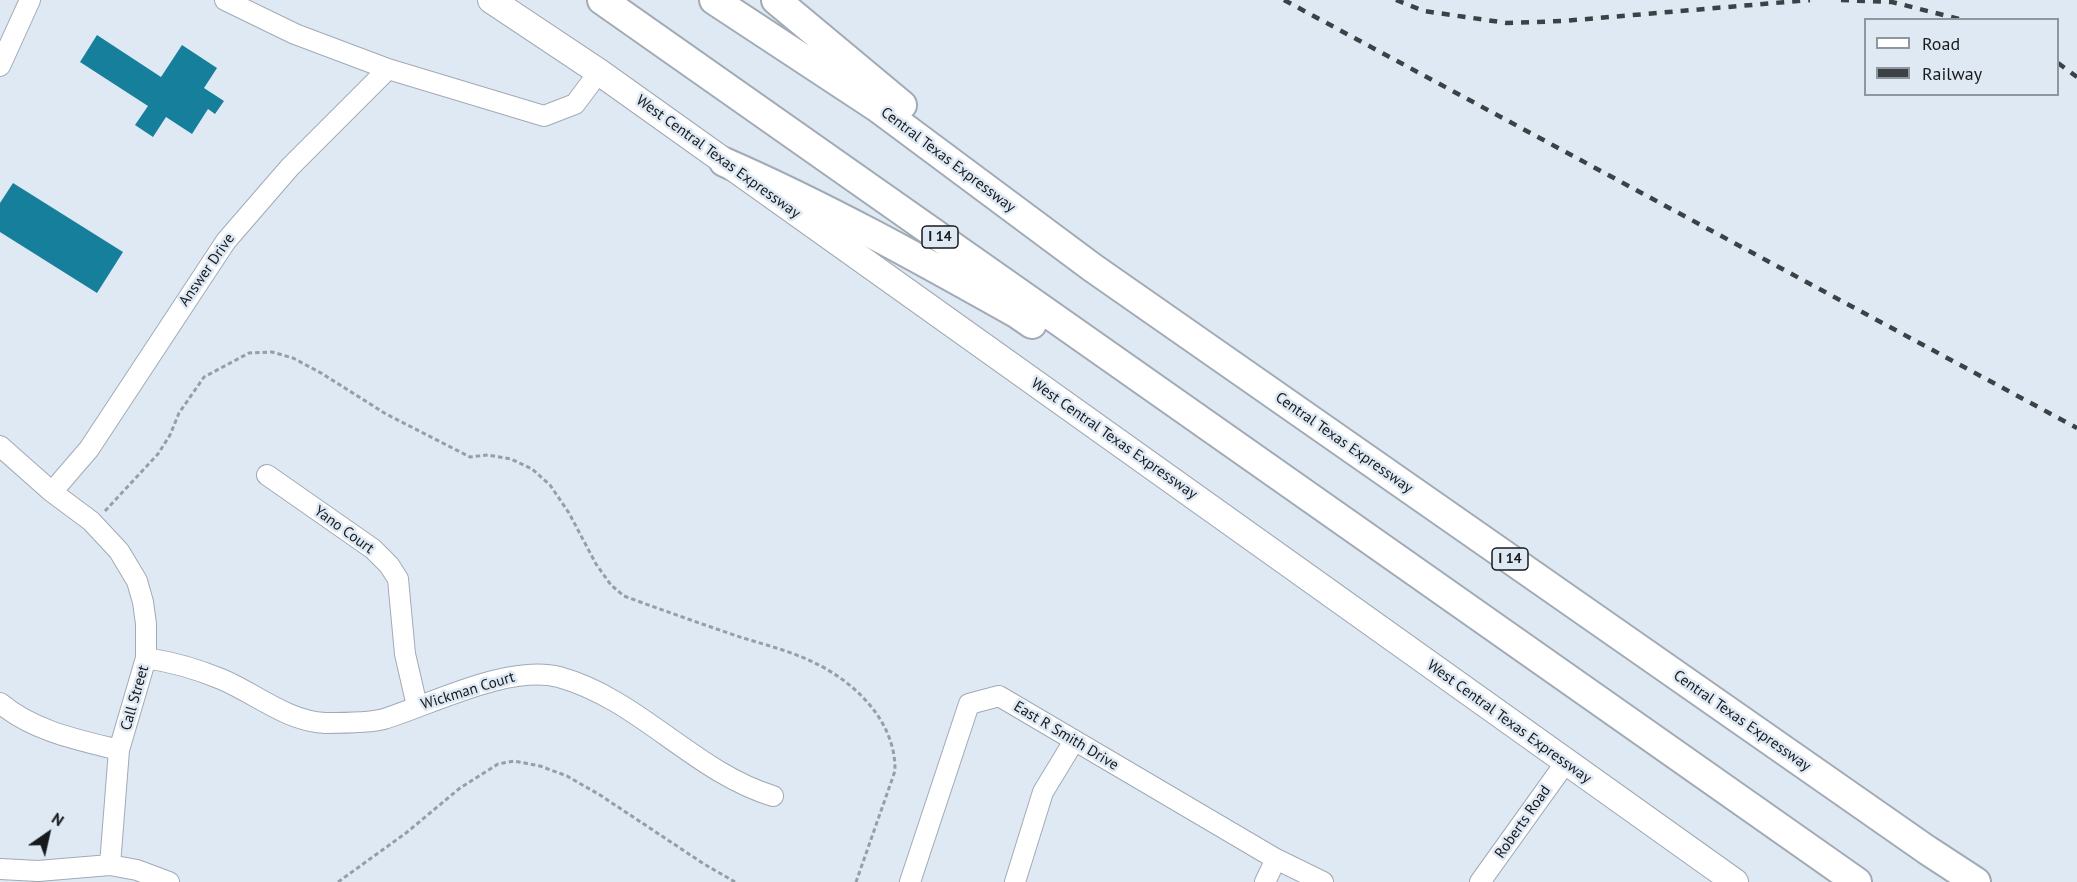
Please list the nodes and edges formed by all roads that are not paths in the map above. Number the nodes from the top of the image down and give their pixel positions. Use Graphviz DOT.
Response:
graph roads {
  1 [pos="30,0"];
  2 [pos="225,0"];
  3 [pos="491,0"];
  4 [pos="602,0"];
  5 [pos="714,0"];
  6 [pos="776,0"];
  7 [pos="0,66"];
  8 [pos="388,69"];
  9 [pos="599,72"];
  10 [pos="724,162"];
  11 [pos="1093,268"];
  12 [pos="0,446"];
  13 [pos="267,475"];
  14 [pos="1277,475"];
  15 [pos="52,492"];
  16 [pos="147,658"];
  17 [pos="0,703"];
  18 [pos="417,706"];
  19 [pos="1074,741"];
  20 [pos="119,750"];
  21 [pos="1566,762"];
  22 [pos="1699,771"];
  23 [pos="773,796"];
  24 [pos="1276,859"];
  25 [pos="110,865"];
  26 [pos="0,869"];
  27 [pos="916,880"];
  28 [pos="169,882"];
  29 [pos="1015,882"];
  30 [pos="1265,882"];
  31 [pos="1323,882"];
  32 [pos="1480,882"];
  33 [pos="1735,882"];
  34 [pos="1825,882"];
  35 [pos="1857,882"];
  36 [pos="1976,882"];
  1 -- 7 [label="street"];
  2 -- 8 [label="street"];
  3 -- 9 [label="main road, West Central Texas Expressway"];
  4 -- 14 [label="highway, I 14"];
  5 -- 11 [label="highway, Central Texas Expressway / I 14"];
  6 -- 11 [label="highway"];
  8 -- 9 [label="street"];
  8 -- 15 [label="street, Answer Drive"];
  9 -- 10 [label="main road, West Central Texas Expressway"];
  10 -- 14 [label="highway"];
  10 -- 21 [label="main road, West Central Texas Expressway"];
  11 -- 36 [label="highway, Central Texas Expressway / I 14"];
  12 -- 15 [label="street, Call Street"];
  13 -- 18 [label="street, Yano Court"];
  14 -- 22 [label="highway, I 14"];
  15 -- 16 [label="street, Call Street"];
  16 -- 18 [label="street, Wickman Court"];
  16 -- 20 [label="street, Call Street"];
  17 -- 20 [label="street"];
  18 -- 23 [label="street, Wickman Court"];
  19 -- 24 [label="street, East R Smith Drive"];
  19 -- 27 [label="street, East R Smith Drive"];
  19 -- 29 [label="street"];
  20 -- 25 [label="street, Call Street"];
  21 -- 32 [label="street, Roberts Road"];
  21 -- 33 [label="main road, West Central Texas Expressway"];
  22 -- 34 [label="highway"];
  22 -- 35 [label="highway, I 14"];
  24 -- 30 [label="street"];
  24 -- 31 [label="street, East R Smith Drive"];
  25 -- 26 [label="street"];
  25 -- 28 [label="street"];
}
